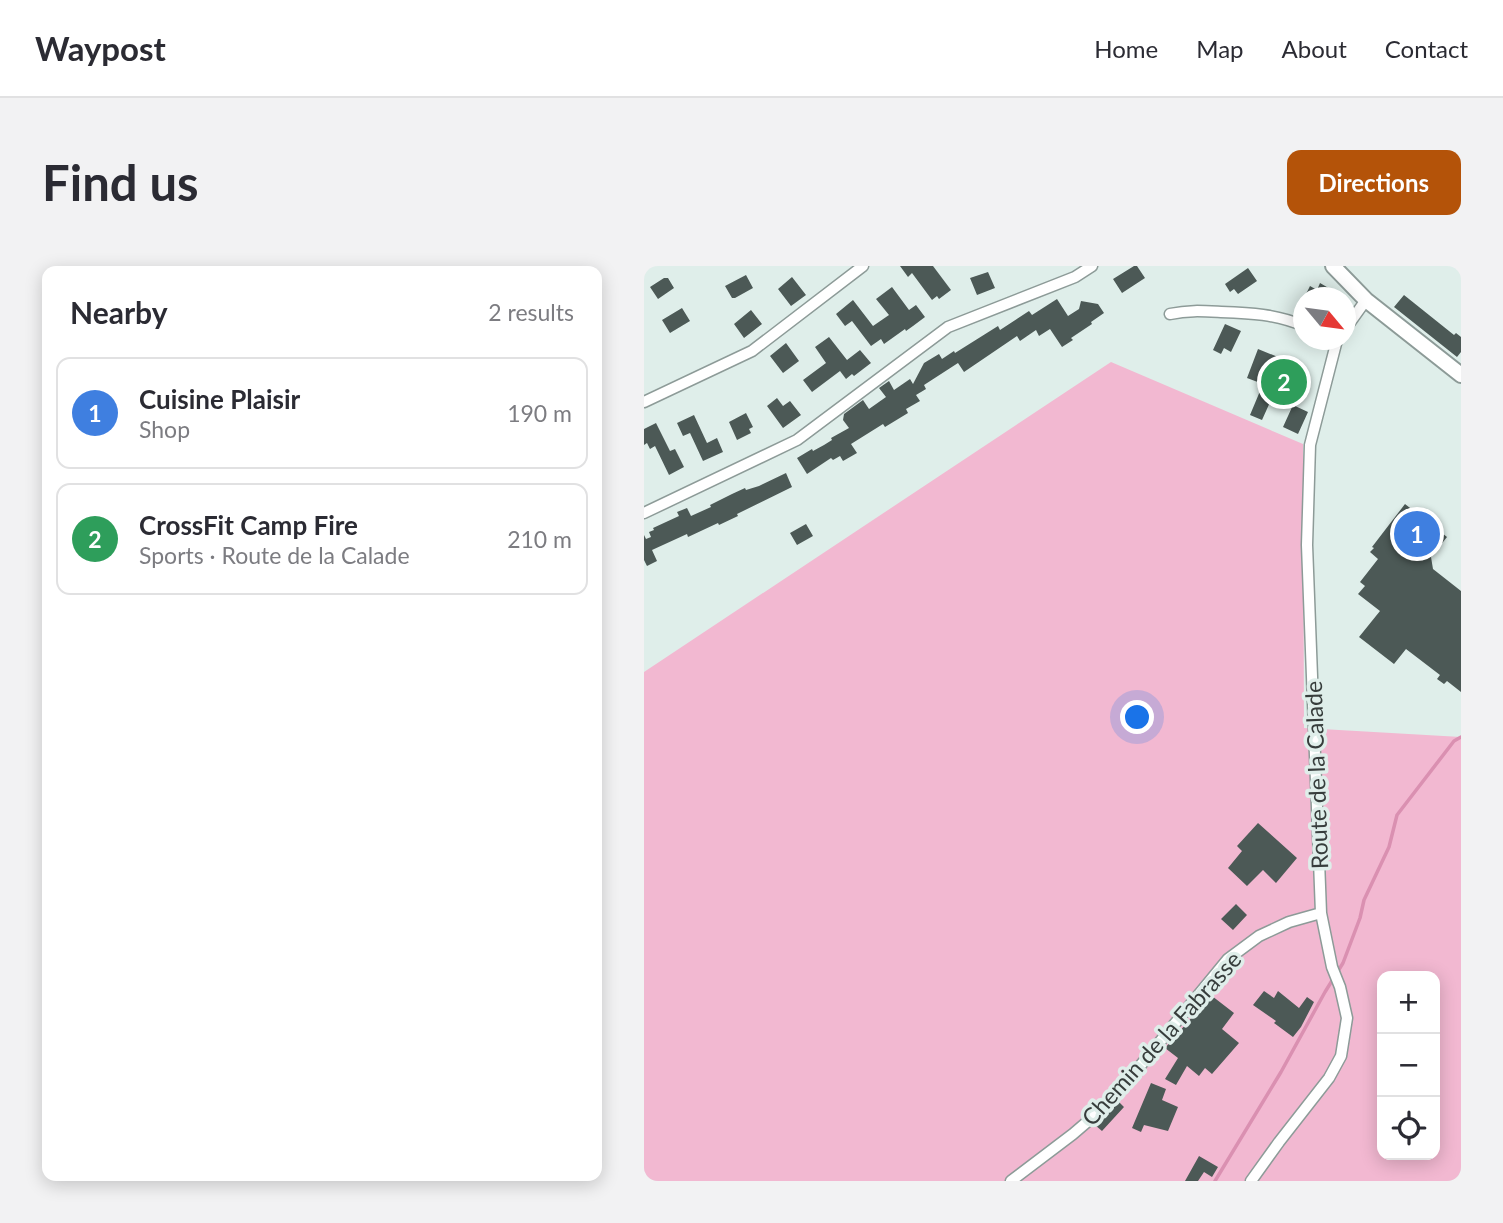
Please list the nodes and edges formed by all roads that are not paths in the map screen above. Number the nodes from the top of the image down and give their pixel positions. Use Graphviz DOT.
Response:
graph roads {
  1 [pos="863,266"];
  2 [pos="1092,266"];
  3 [pos="1333,266"];
  4 [pos="1366,300"];
  5 [pos="1170,314"];
  6 [pos="1356,314"];
  7 [pos="1293,321"];
  8 [pos="1334,350"];
  9 [pos="1461,375"];
  10 [pos="644,402"];
  11 [pos="644,513"];
  12 [pos="1321,913"];
  13 [pos="1011,1181"];
  14 [pos="1251,1181"];
  1 -- 10 [label="street"];
  2 -- 11 [label="street"];
  3 -- 4 [label="main road"];
  4 -- 6 [label="street"];
  4 -- 9 [label="main road"];
  5 -- 7 [label="street"];
  8 -- 12 [label="street, Route de la Calade"];
  12 -- 13 [label="street, Chemin de la Fabrasse"];
  12 -- 14 [label="street, Route de la Calade"];
}
